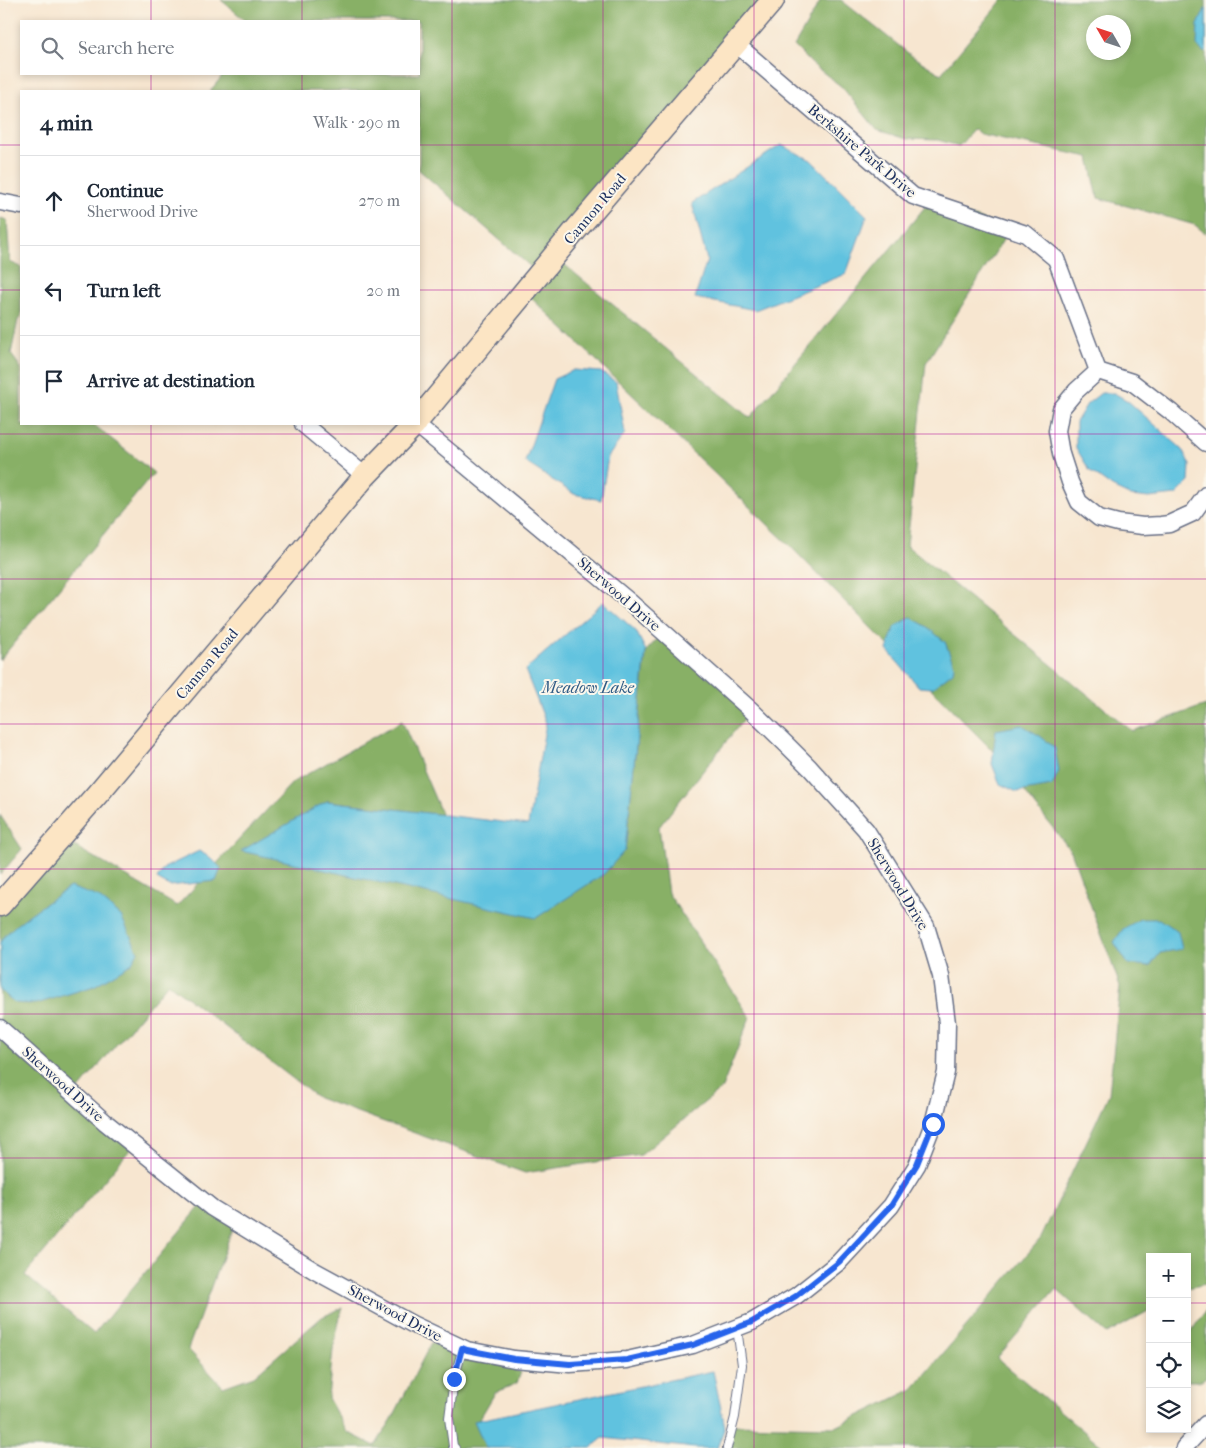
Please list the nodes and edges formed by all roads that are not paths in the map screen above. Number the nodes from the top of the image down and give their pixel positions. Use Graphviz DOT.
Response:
graph roads {
  1 [pos="773,0"];
  2 [pos="736,44"];
  3 [pos="0,202"];
  4 [pos="20,206"];
  5 [pos="1098,371"];
  6 [pos="420,418"];
  7 [pos="304,425"];
  8 [pos="415,425"];
  9 [pos="417,425"];
  10 [pos="1206,443"];
  11 [pos="365,476"];
  12 [pos="1206,494"];
  13 [pos="0,905"];
  14 [pos="0,1028"];
  15 [pos="738,1328"];
  16 [pos="462,1348"];
  17 [pos="1206,1424"];
  18 [pos="455,1448"];
  19 [pos="727,1448"];
  20 [pos="1184,1448"];
  1 -- 2 [label="main road, Cannon Road"];
  2 -- 5 [label="street, Berkshire Park Drive"];
  2 -- 6 [label="main road, Cannon Road"];
  3 -- 4 [label="street"];
  5 -- 10 [label="street"];
  5 -- 12 [label="street"];
  7 -- 11 [label="street"];
  8 -- 11 [label="main road, Cannon Road"];
  9 -- 15 [label="street, Sherwood Drive"];
  11 -- 13 [label="main road, Cannon Road"];
  14 -- 16 [label="street, Sherwood Drive"];
  15 -- 16 [label="street, Sherwood Drive"];
  15 -- 19 [label="lane"];
  16 -- 18 [label="lane"];
  17 -- 20 [label="street"];
}
